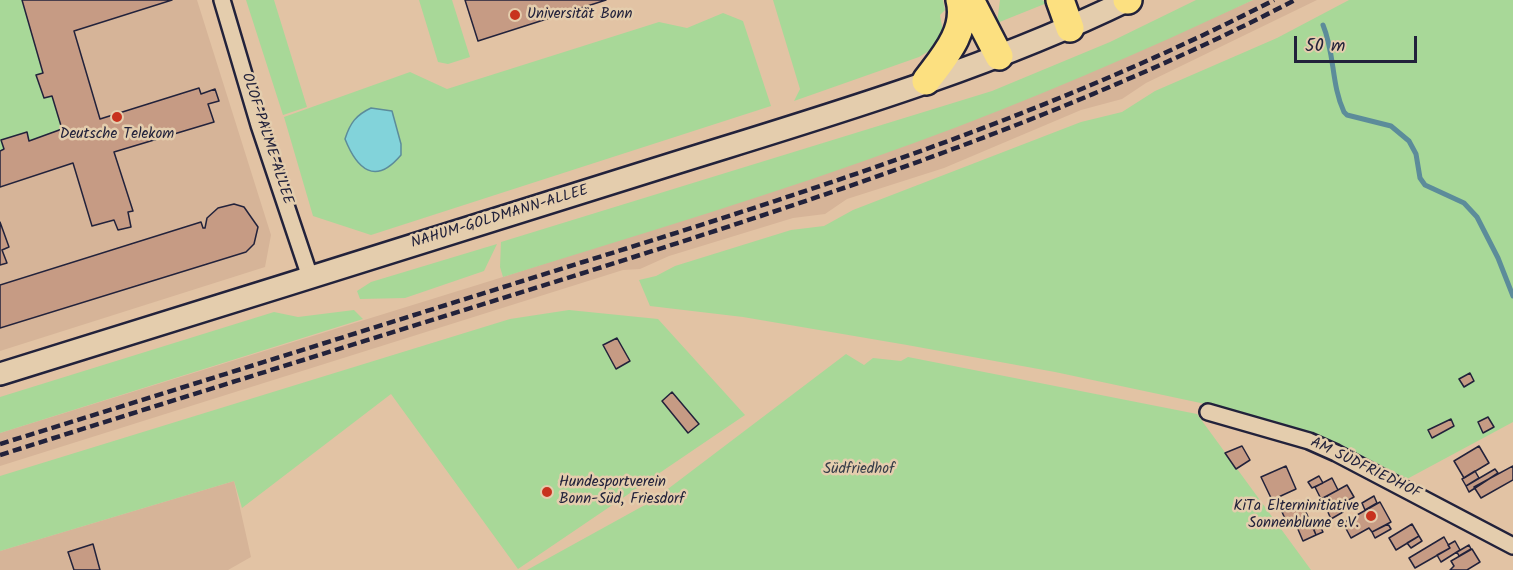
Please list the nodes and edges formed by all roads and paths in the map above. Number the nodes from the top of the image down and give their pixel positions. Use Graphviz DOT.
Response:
graph roads {
  1 [pos="222,0"];
  2 [pos="960,0"];
  3 [pos="970,0"];
  4 [pos="1060,0"];
  5 [pos="1128,0"];
  6 [pos="1070,28"];
  7 [pos="999,56"];
  8 [pos="926,81"];
  9 [pos="310,277"];
  10 [pos="0,374"];
  11 [pos="1208,412"];
  12 [pos="1513,546"];
  1 -- 9 [label="street, OLOF-PALME-ALLEE"];
  2 -- 8 [label="highway"];
  3 -- 7 [label="highway"];
  4 -- 6 [label="highway"];
  5 -- 6 [label="main road, NAHUM-GOLDMANN-ALLEE"];
  6 -- 7 [label="main road, NAHUM-GOLDMANN-ALLEE"];
  7 -- 8 [label="main road, NAHUM-GOLDMANN-ALLEE"];
  8 -- 9 [label="main road, NAHUM-GOLDMANN-ALLEE"];
  9 -- 10 [label="main road, NAHUM-GOLDMANN-ALLEE"];
  11 -- 12 [label="street, AM SÜDFRIEDHOF"];
}
